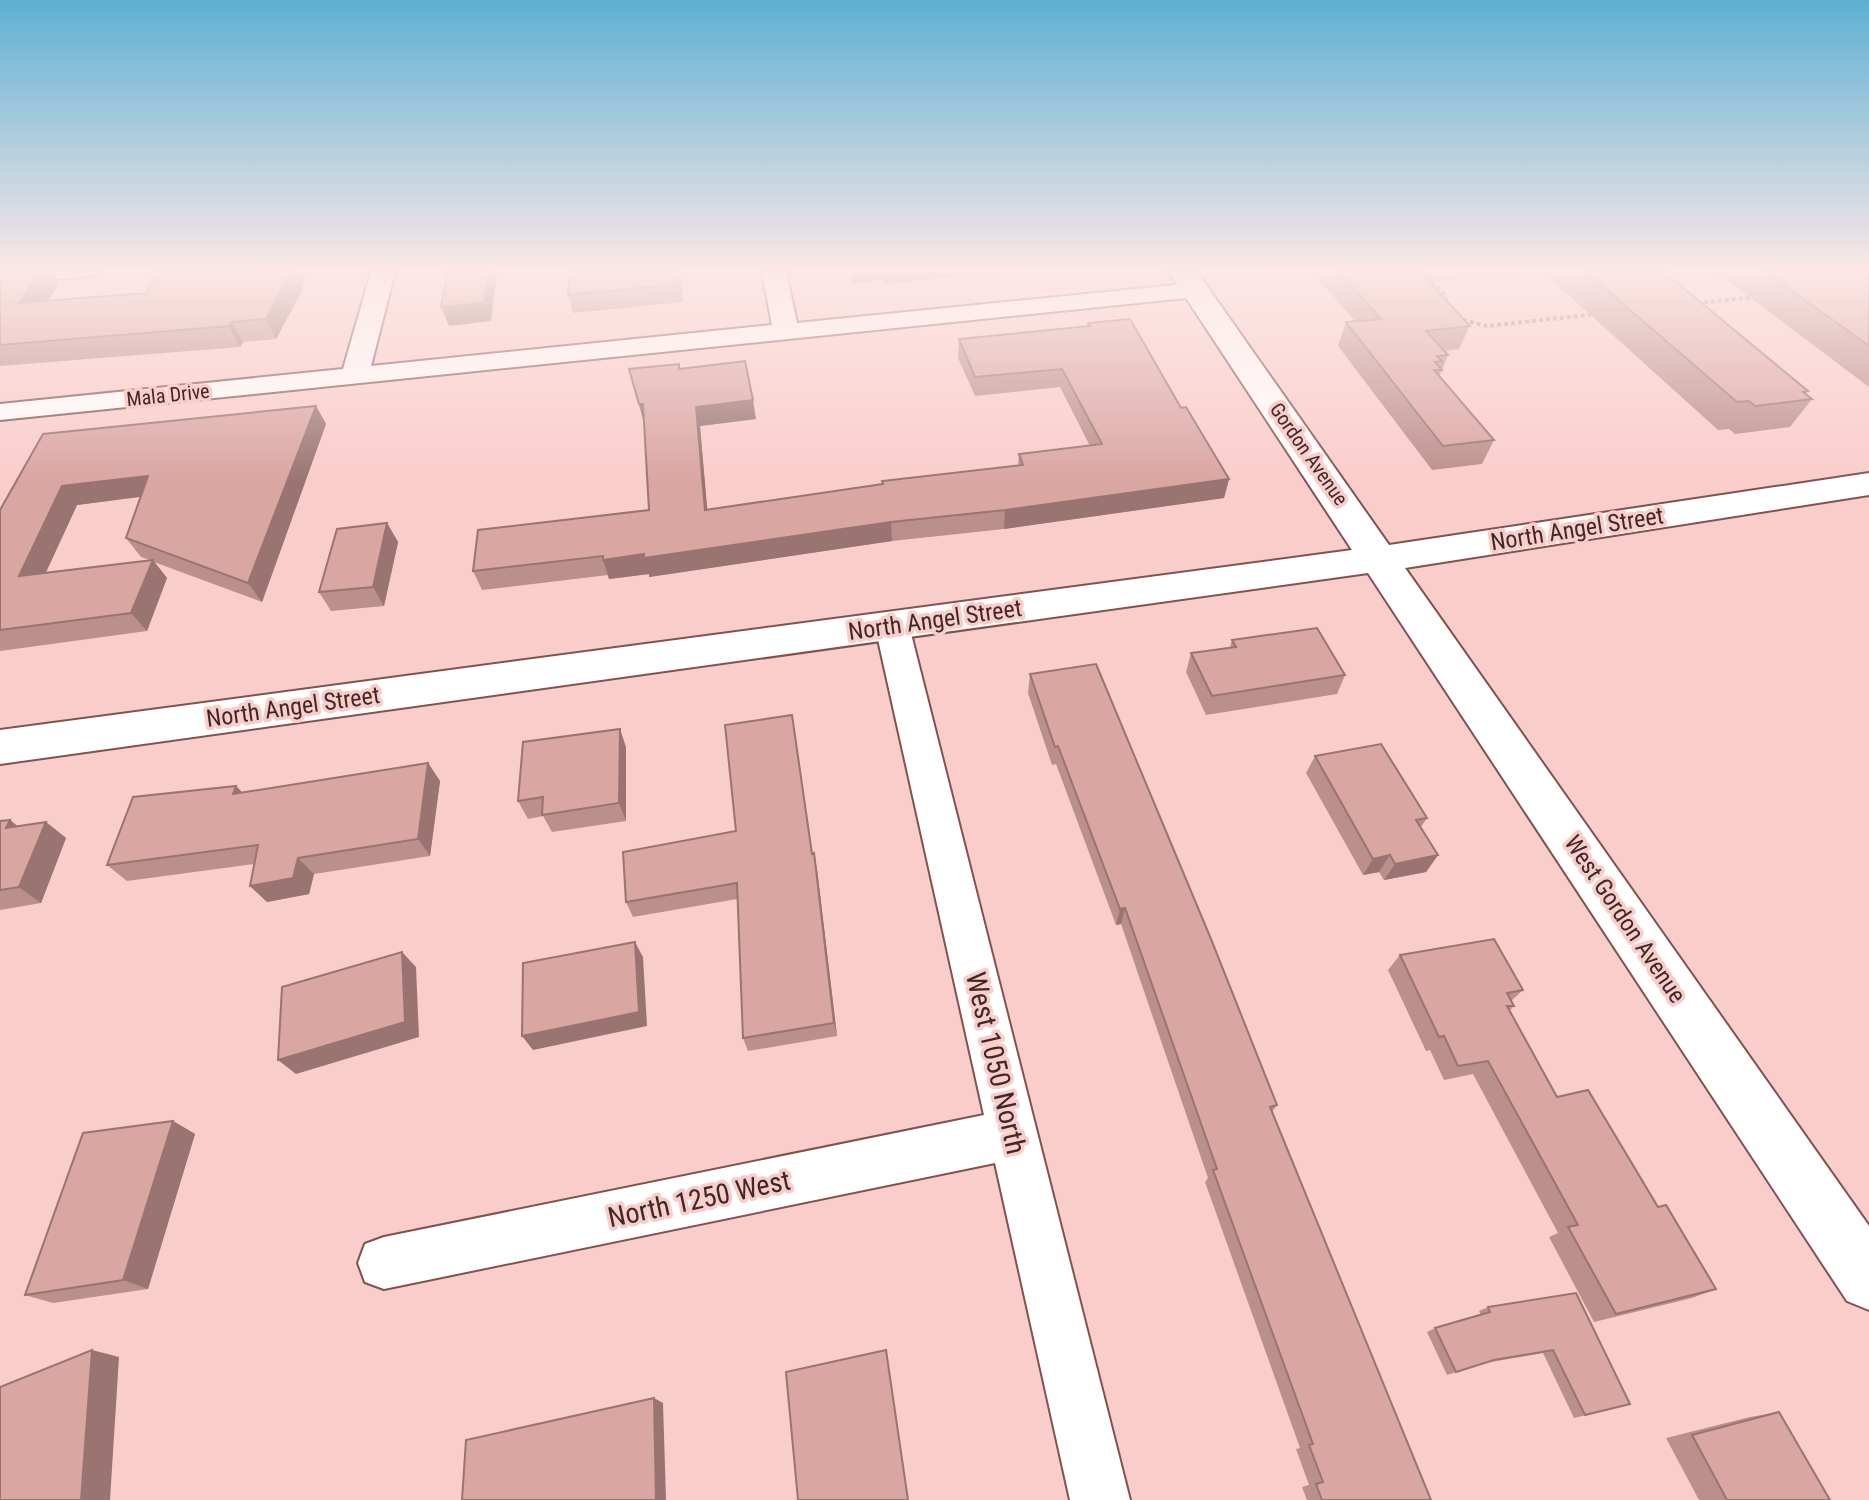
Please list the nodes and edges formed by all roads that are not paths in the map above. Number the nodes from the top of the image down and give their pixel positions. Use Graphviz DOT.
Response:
graph roads {
  1 [pos="364,342"];
  2 [pos="686,342"];
  3 [pos="1231,342"];
  4 [pos="355,375"];
  5 [pos="0,412"];
  6 [pos="1869,484"];
  7 [pos="1381,558"];
  8 [pos="892,626"];
  9 [pos="0,747"];
  10 [pos="1014,1134"];
  11 [pos="384,1263"];
  12 [pos="1869,1279"];
  13 [pos="1100,1500"];
  1 -- 4 [label="street"];
  2 -- 4 [label="street, Mala Drive"];
  3 -- 7 [label="street, Gordon Avenue"];
  4 -- 5 [label="street, Mala Drive"];
  6 -- 7 [label="street, North Angel Street"];
  7 -- 8 [label="street, North Angel Street"];
  7 -- 12 [label="street, West Gordon Avenue"];
  8 -- 9 [label="street, North Angel Street"];
  8 -- 10 [label="street, West 1050 North"];
  10 -- 11 [label="street, North 1250 West"];
  10 -- 13 [label="street, West 1050 North"];
}
